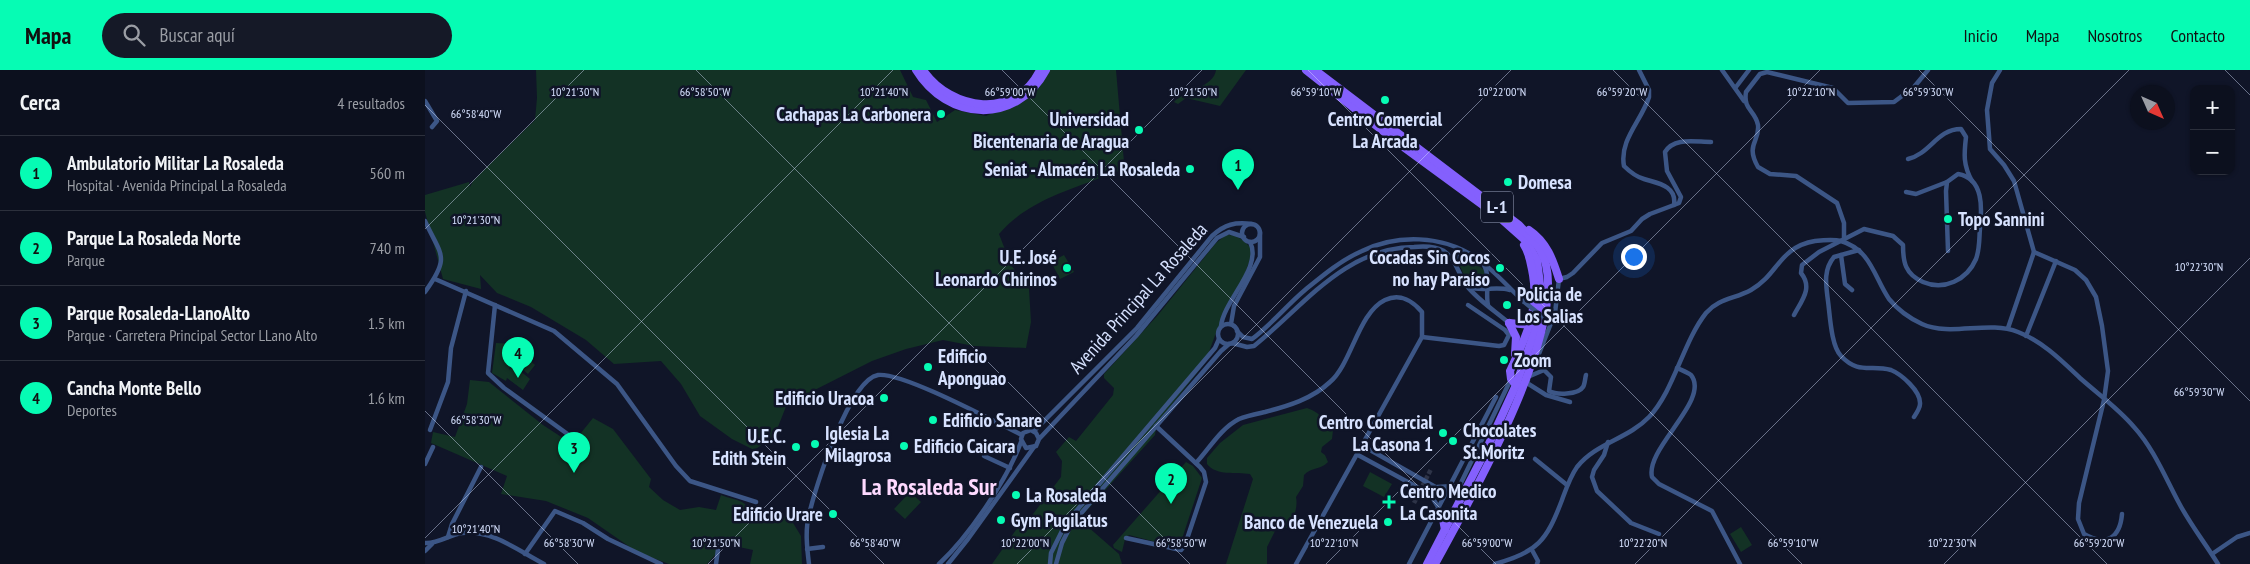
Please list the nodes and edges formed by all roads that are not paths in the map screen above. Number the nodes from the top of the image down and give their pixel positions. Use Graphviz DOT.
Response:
graph roads {
  1 [pos="916,70"];
  2 [pos="923,70"];
  3 [pos="1040,70"];
  4 [pos="1046,70"];
  5 [pos="1306,70"];
  6 [pos="1315,70"];
  7 [pos="1639,70"];
  8 [pos="1722,70"];
  9 [pos="1749,70"];
  10 [pos="1928,70"];
  11 [pos="2000,71"];
  12 [pos="1736,87"];
  13 [pos="1745,100"];
  14 [pos="425,101"];
  15 [pos="431,127"];
  16 [pos="1711,142"];
  17 [pos="1908,159"];
  18 [pos="1947,182"];
  19 [pos="1975,186"];
  20 [pos="1906,192"];
  21 [pos="1674,205"];
  22 [pos="425,221"];
  23 [pos="1252,224"];
  24 [pos="1517,227"];
  25 [pos="1260,232"];
  26 [pos="1244,237"];
  27 [pos="1842,240"];
  28 [pos="1250,242"];
  29 [pos="1859,250"];
  30 [pos="1948,250"];
  31 [pos="2034,252"];
  32 [pos="1841,255"];
  33 [pos="1475,257"];
  34 [pos="2056,260"];
  35 [pos="1482,262"];
  36 [pos="1457,267"];
  37 [pos="435,279"];
  38 [pos="1559,279"];
  39 [pos="1467,286"];
  40 [pos="1487,288"];
  41 [pos="1511,290"];
  42 [pos="1852,290"];
  43 [pos="425,292"];
  44 [pos="466,292"];
  45 [pos="495,305"];
  46 [pos="1468,305"];
  47 [pos="1488,305"];
  48 [pos="1794,315"];
  49 [pos="1509,323"];
  50 [pos="1550,323"];
  51 [pos="1531,325"];
  52 [pos="1221,326"];
  53 [pos="1234,326"];
  54 [pos="2008,328"];
  55 [pos="1237,331"];
  56 [pos="2026,336"];
  57 [pos="1422,338"];
  58 [pos="1219,339"];
  59 [pos="1231,343"];
  60 [pos="1536,360"];
  61 [pos="1200,366"];
  62 [pos="1677,368"];
  63 [pos="1205,370"];
  64 [pos="1544,370"];
  65 [pos="1586,375"];
  66 [pos="1512,378"];
  67 [pos="1528,380"];
  68 [pos="1496,397"];
  69 [pos="2104,400"];
  70 [pos="1570,402"];
  71 [pos="1513,410"];
  72 [pos="1914,418"];
  73 [pos="1155,425"];
  74 [pos="430,430"];
  75 [pos="1034,431"];
  76 [pos="1022,434"];
  77 [pos="573,438"];
  78 [pos="1039,439"];
  79 [pos="1021,442"];
  80 [pos="1608,442"];
  81 [pos="1363,446"];
  82 [pos="433,447"];
  83 [pos="1034,447"];
  84 [pos="984,456"];
  85 [pos="1358,456"];
  86 [pos="1535,459"];
  87 [pos="1196,463"];
  88 [pos="425,464"];
  89 [pos="481,467"];
  90 [pos="1010,468"];
  91 [pos="1404,470"];
  92 [pos="1401,478"];
  93 [pos="1433,485"];
  94 [pos="1567,485"];
  95 [pos="1451,486"];
  96 [pos="1462,489"];
  97 [pos="1430,494"];
  98 [pos="1086,500"];
  99 [pos="756,502"];
  100 [pos="1090,504"];
  101 [pos="1441,512"];
  102 [pos="2122,514"];
  103 [pos="452,524"];
  104 [pos="1445,531"];
  105 [pos="462,533"];
  106 [pos="2250,533"];
  107 [pos="1659,534"];
  108 [pos="448,537"];
  109 [pos="1126,538"];
  110 [pos="719,542"];
  111 [pos="425,543"];
  112 [pos="432,544"];
  113 [pos="823,547"];
  114 [pos="807,549"];
  115 [pos="1532,550"];
  116 [pos="425,551"];
  117 [pos="525,554"];
  118 [pos="2212,554"];
  119 [pos="544,564"];
  120 [pos="661,564"];
  121 [pos="716,564"];
  122 [pos="809,564"];
  123 [pos="939,564"];
  124 [pos="948,564"];
  125 [pos="1050,564"];
  126 [pos="1056,564"];
  127 [pos="1296,564"];
  128 [pos="1409,564"];
  129 [pos="1427,564"];
  130 [pos="1435,564"];
  131 [pos="1495,564"];
  132 [pos="1537,564"];
  133 [pos="1740,564"];
  134 [pos="2218,564"];
  1 -- 4 [label="main road"];
  2 -- 3 [label="main road"];
  5 -- 24 [label="main road, L-1"];
  6 -- 24 [label="main road, L-1"];
  7 -- 21 [label="street"];
  8 -- 12 [label="street"];
  9 -- 12 [label="street"];
  10 -- 13 [label="street"];
  11 -- 31 [label="street"];
  12 -- 13 [label="street"];
  13 -- 27 [label="street"];
  14 -- 15 [label="street"];
  16 -- 21 [label="street"];
  17 -- 19 [label="street"];
  18 -- 19 [label="street"];
  18 -- 20 [label="street"];
  18 -- 30 [label="street"];
  19 -- 27 [label="street"];
  21 -- 38 [label="street"];
  22 -- 37 [label="street"];
  23 -- 25 [label="street"];
  23 -- 26 [label="street"];
  23 -- 75 [label="street, Avenida Principal La Rosaleda"];
  24 -- 38 [label="main road"];
  24 -- 51 [label="main road, L-1"];
  24 -- 66 [label="main road, L-1"];
  24 -- 71 [label="main road, L-1"];
  25 -- 28 [label="street"];
  25 -- 53 [label="street"];
  26 -- 28 [label="street"];
  26 -- 78 [label="street, Avenida Principal La Rosaleda"];
  27 -- 29 [label="street"];
  27 -- 48 [label="street"];
  27 -- 62 [label="street"];
  28 -- 52 [label="street"];
  29 -- 32 [label="street"];
  29 -- 54 [label="street"];
  31 -- 34 [label="street"];
  31 -- 54 [label="street"];
  32 -- 42 [label="street"];
  32 -- 72 [label="street"];
  33 -- 35 [label="street"];
  33 -- 36 [label="street"];
  33 -- 55 [label="street"];
  34 -- 56 [label="street"];
  34 -- 69 [label="street"];
  35 -- 40 [label="street"];
  35 -- 41 [label="street"];
  36 -- 39 [label="street"];
  36 -- 59 [label="street"];
  37 -- 43 [label="street"];
  37 -- 44 [label="street"];
  38 -- 50 [label="street"];
  39 -- 40 [label="street"];
  39 -- 47 [label="street"];
  40 -- 41 [label="street"];
  40 -- 47 [label="street"];
  41 -- 50 [label="street, bridge"];
  44 -- 45 [label="street"];
  44 -- 74 [label="street"];
  45 -- 77 [label="street"];
  45 -- 99 [label="street"];
  46 -- 57 [label="street"];
  47 -- 49 [label="street"];
  49 -- 51 [label="main road"];
  49 -- 66 [label="main road"];
  50 -- 60 [label="street"];
  51 -- 66 [label="main road, L-1"];
  52 -- 53 [label="street"];
  52 -- 58 [label="street"];
  53 -- 55 [label="street"];
  54 -- 56 [label="street"];
  55 -- 59 [label="street"];
  56 -- 69 [label="street"];
  57 -- 81 [label="street"];
  57 -- 87 [label="street"];
  58 -- 59 [label="street"];
  58 -- 61 [label="street"];
  59 -- 63 [label="street"];
  60 -- 64 [label="street"];
  60 -- 67 [label="street"];
  61 -- 63 [label="street"];
  61 -- 73 [label="street"];
  62 -- 80 [label="street"];
  62 -- 133 [label="street"];
  63 -- 73 [label="street"];
  64 -- 65 [label="street"];
  64 -- 67 [label="street"];
  66 -- 96 [label="main road, L-1"];
  67 -- 70 [label="street"];
  67 -- 71 [label="main road"];
  68 -- 95 [label="street"];
  69 -- 102 [label="street"];
  69 -- 118 [label="street"];
  71 -- 130 [label="main road, L-1"];
  73 -- 87 [label="street"];
  73 -- 98 [label="street"];
  73 -- 100 [label="street"];
  75 -- 76 [label="street"];
  75 -- 78 [label="street"];
  76 -- 79 [label="street"];
  76 -- 114 [label="street"];
  78 -- 83 [label="street"];
  79 -- 83 [label="street"];
  79 -- 90 [label="street"];
  80 -- 94 [label="street"];
  80 -- 107 [label="street"];
  81 -- 85 [label="street"];
  81 -- 91 [label="street"];
  82 -- 88 [label="street"];
  83 -- 124 [label="street"];
  84 -- 90 [label="street"];
  85 -- 92 [label="street"];
  85 -- 127 [label="street"];
  86 -- 94 [label="street"];
  87 -- 109 [label="street"];
  89 -- 103 [label="street"];
  90 -- 123 [label="street"];
  91 -- 92 [label="street"];
  91 -- 93 [label="street"];
  92 -- 97 [label="street"];
  93 -- 95 [label="street"];
  93 -- 97 [label="street"];
  94 -- 115 [label="street"];
  95 -- 96 [label="street"];
  95 -- 101 [label="street"];
  96 -- 104 [label="main road, L-1"];
  97 -- 101 [label="street"];
  98 -- 100 [label="street"];
  98 -- 125 [label="street"];
  100 -- 126 [label="street"];
  101 -- 104 [label="main road"];
  101 -- 128 [label="street"];
  103 -- 105 [label="street"];
  103 -- 108 [label="street"];
  104 -- 129 [label="main road, L-1"];
  105 -- 108 [label="street"];
  105 -- 117 [label="street"];
  106 -- 118 [label="street"];
  108 -- 112 [label="street"];
  110 -- 121 [label="street"];
  111 -- 112 [label="street"];
  112 -- 116 [label="street"];
  113 -- 114 [label="street"];
  114 -- 122 [label="street"];
  115 -- 131 [label="street"];
  115 -- 132 [label="street"];
  117 -- 119 [label="street"];
  117 -- 120 [label="street"];
  118 -- 134 [label="street"];
}
